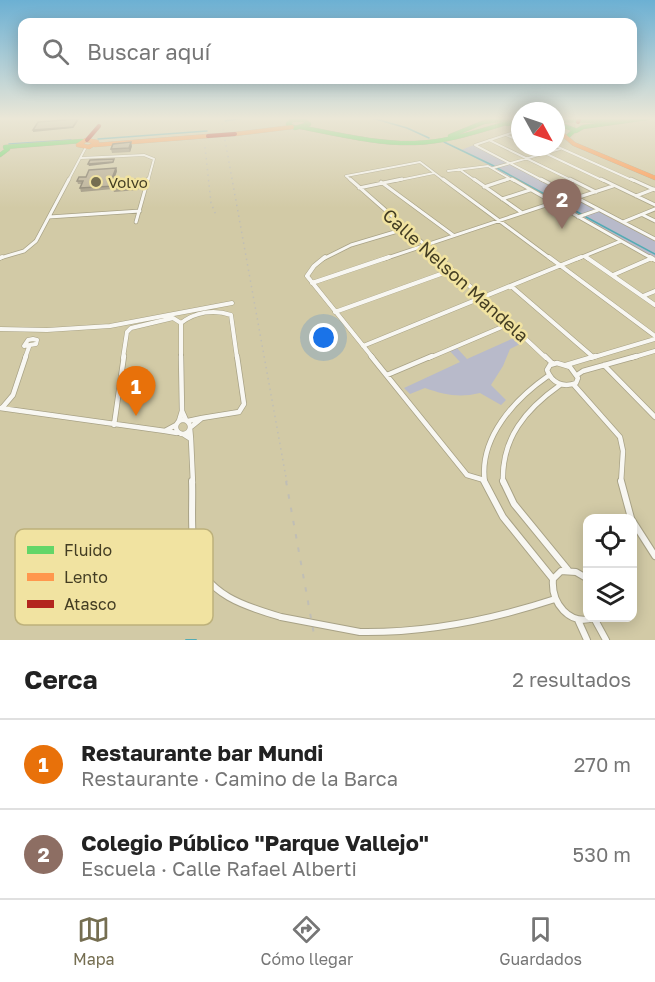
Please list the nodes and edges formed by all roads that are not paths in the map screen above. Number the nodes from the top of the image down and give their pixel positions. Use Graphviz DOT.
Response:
graph roads {
  1 [pos="4,148"];
  2 [pos="86,148"];
  3 [pos="480,148"];
  4 [pos="506,148"];
  5 [pos="583,148"];
  6 [pos="565,149"];
  7 [pos="0,155"];
  8 [pos="535,156"];
  9 [pos="551,156"];
  10 [pos="81,158"];
  11 [pos="528,158"];
  12 [pos="509,163"];
  13 [pos="458,169"];
  14 [pos="492,169"];
  15 [pos="448,171"];
  16 [pos="435,173"];
  17 [pos="654,178"];
  18 [pos="510,179"];
  19 [pos="381,182"];
  20 [pos="614,186"];
  21 [pos="484,187"];
  22 [pos="358,188"];
  23 [pos="655,189"];
  24 [pos="530,190"];
  25 [pos="596,192"];
  26 [pos="636,196"];
  27 [pos="576,198"];
  28 [pos="501,199"];
  29 [pos="552,202"];
  30 [pos="655,207"];
  31 [pos="598,210"];
  32 [pos="140,211"];
  33 [pos="521,212"];
  34 [pos="642,214"];
  35 [pos="48,217"];
  36 [pos="578,217"];
  37 [pos="500,220"];
  38 [pos="655,221"];
  39 [pos="136,222"];
  40 [pos="622,222"];
  41 [pos="408,228"];
  42 [pos="454,236"];
  43 [pos="655,239"];
  44 [pos="621,241"];
  45 [pos="426,245"];
  46 [pos="584,256"];
  47 [pos="0,258"];
  48 [pos="654,259"];
  49 [pos="561,266"];
  50 [pos="452,270"];
  51 [pos="612,276"];
  52 [pos="312,283"];
  53 [pos="511,286"];
  54 [pos="655,291"];
  55 [pos="642,296"];
  56 [pos="482,298"];
  57 [pos="232,303"];
  58 [pos="655,305"];
  59 [pos="335,312"];
  60 [pos="181,324"];
  61 [pos="509,324"];
  62 [pos="0,329"];
  63 [pos="655,338"];
  64 [pos="363,346"];
  65 [pos="29,347"];
  66 [pos="655,351"];
  67 [pos="592,356"];
  68 [pos="553,364"];
  69 [pos="566,365"];
  70 [pos="604,365"];
  71 [pos="387,375"];
  72 [pos="578,375"];
  73 [pos="548,376"];
  74 [pos="560,385"];
  75 [pos="574,385"];
  76 [pos="1,408"];
  77 [pos="182,411"];
  78 [pos="655,417"];
  79 [pos="202,418"];
  80 [pos="187,421"];
  81 [pos="178,423"];
  82 [pos="114,425"];
  83 [pos="190,428"];
  84 [pos="165,431"];
  85 [pos="180,433"];
  86 [pos="191,439"];
  87 [pos="484,480"];
  88 [pos="630,514"];
  89 [pos="637,528"];
  90 [pos="194,529"];
  91 [pos="655,556"];
  92 [pos="568,570"];
  93 [pos="583,576"];
  94 [pos="553,579"];
  95 [pos="213,586"];
  96 [pos="555,599"];
  97 [pos="583,619"];
  98 [pos="578,620"];
  99 [pos="596,622"];
  100 [pos="360,632"];
  101 [pos="587,640"];
  102 [pos="606,640"];
  1 -- 7 [label="main road"];
  2 -- 10 [label="street"];
  3 -- 12 [label="street"];
  4 -- 11 [label="street"];
  5 -- 17 [label="main road"];
  6 -- 23 [label="street"];
  8 -- 11 [label="street"];
  9 -- 20 [label="street"];
  10 -- 32 [label="street"];
  10 -- 35 [label="street"];
  11 -- 12 [label="street"];
  11 -- 25 [label="street"];
  12 -- 14 [label="street"];
  12 -- 27 [label="street"];
  13 -- 14 [label="street"];
  13 -- 15 [label="street"];
  13 -- 21 [label="street"];
  14 -- 18 [label="street"];
  16 -- 19 [label="street"];
  16 -- 22 [label="street"];
  16 -- 37 [label="street"];
  18 -- 21 [label="street"];
  18 -- 24 [label="street"];
  19 -- 22 [label="street"];
  19 -- 42 [label="street"];
  20 -- 25 [label="street"];
  20 -- 26 [label="street"];
  21 -- 28 [label="street"];
  22 -- 41 [label="street, Calle Nelson Mandela"];
  23 -- 26 [label="street"];
  24 -- 28 [label="street"];
  24 -- 29 [label="street"];
  25 -- 27 [label="street"];
  26 -- 30 [label="street"];
  27 -- 31 [label="street"];
  28 -- 33 [label="street"];
  29 -- 33 [label="street"];
  29 -- 36 [label="street"];
  30 -- 34 [label="street"];
  31 -- 36 [label="street"];
  31 -- 40 [label="street"];
  32 -- 35 [label="street"];
  32 -- 39 [label="street"];
  33 -- 37 [label="street"];
  34 -- 38 [label="street"];
  34 -- 40 [label="street"];
  35 -- 47 [label="street"];
  36 -- 44 [label="street"];
  37 -- 42 [label="street"];
  37 -- 49 [label="street"];
  40 -- 43 [label="street"];
  41 -- 45 [label="street, Calle Nelson Mandela"];
  41 -- 52 [label="street"];
  42 -- 45 [label="street"];
  44 -- 46 [label="street"];
  44 -- 48 [label="street"];
  45 -- 50 [label="street, Calle Nelson Mandela"];
  45 -- 52 [label="street"];
  46 -- 49 [label="street"];
  46 -- 51 [label="street"];
  48 -- 51 [label="street"];
  49 -- 53 [label="street"];
  49 -- 63 [label="street"];
  50 -- 56 [label="street, Calle Nelson Mandela"];
  50 -- 59 [label="street"];
  51 -- 55 [label="street"];
  52 -- 59 [label="street"];
  53 -- 56 [label="street"];
  53 -- 67 [label="street"];
  54 -- 55 [label="street"];
  55 -- 58 [label="street"];
  56 -- 61 [label="street, Calle Nelson Mandela"];
  56 -- 64 [label="street"];
  57 -- 62 [label="street"];
  59 -- 64 [label="street"];
  60 -- 77 [label="street"];
  60 -- 79 [label="street"];
  60 -- 82 [label="street"];
  61 -- 68 [label="street, Calle Nelson Mandela"];
  61 -- 71 [label="street"];
  63 -- 67 [label="street"];
  64 -- 71 [label="street"];
  65 -- 76 [label="street"];
  66 -- 70 [label="street"];
  67 -- 69 [label="street"];
  68 -- 69 [label="street"];
  68 -- 73 [label="street"];
  69 -- 72 [label="street"];
  70 -- 72 [label="street"];
  70 -- 78 [label="street"];
  71 -- 87 [label="street"];
  72 -- 75 [label="street"];
  73 -- 74 [label="street"];
  73 -- 87 [label="street"];
  74 -- 75 [label="street"];
  74 -- 92 [label="street"];
  75 -- 88 [label="street"];
  76 -- 82 [label="street"];
  77 -- 80 [label="street"];
  77 -- 81 [label="street"];
  79 -- 80 [label="street"];
  79 -- 83 [label="street"];
  80 -- 81 [label="street"];
  80 -- 83 [label="street"];
  81 -- 84 [label="street"];
  81 -- 85 [label="street"];
  82 -- 84 [label="street"];
  83 -- 85 [label="street"];
  83 -- 86 [label="street"];
  84 -- 85 [label="street"];
  85 -- 86 [label="street"];
  86 -- 90 [label="street, bridge"];
  87 -- 94 [label="street"];
  89 -- 91 [label="street"];
  92 -- 93 [label="street"];
  92 -- 94 [label="street"];
  94 -- 96 [label="street"];
  95 -- 100 [label="street, bridge"];
  96 -- 98 [label="street"];
  96 -- 100 [label="street"];
  97 -- 98 [label="street"];
  98 -- 101 [label="street"];
  99 -- 102 [label="street"];
}
